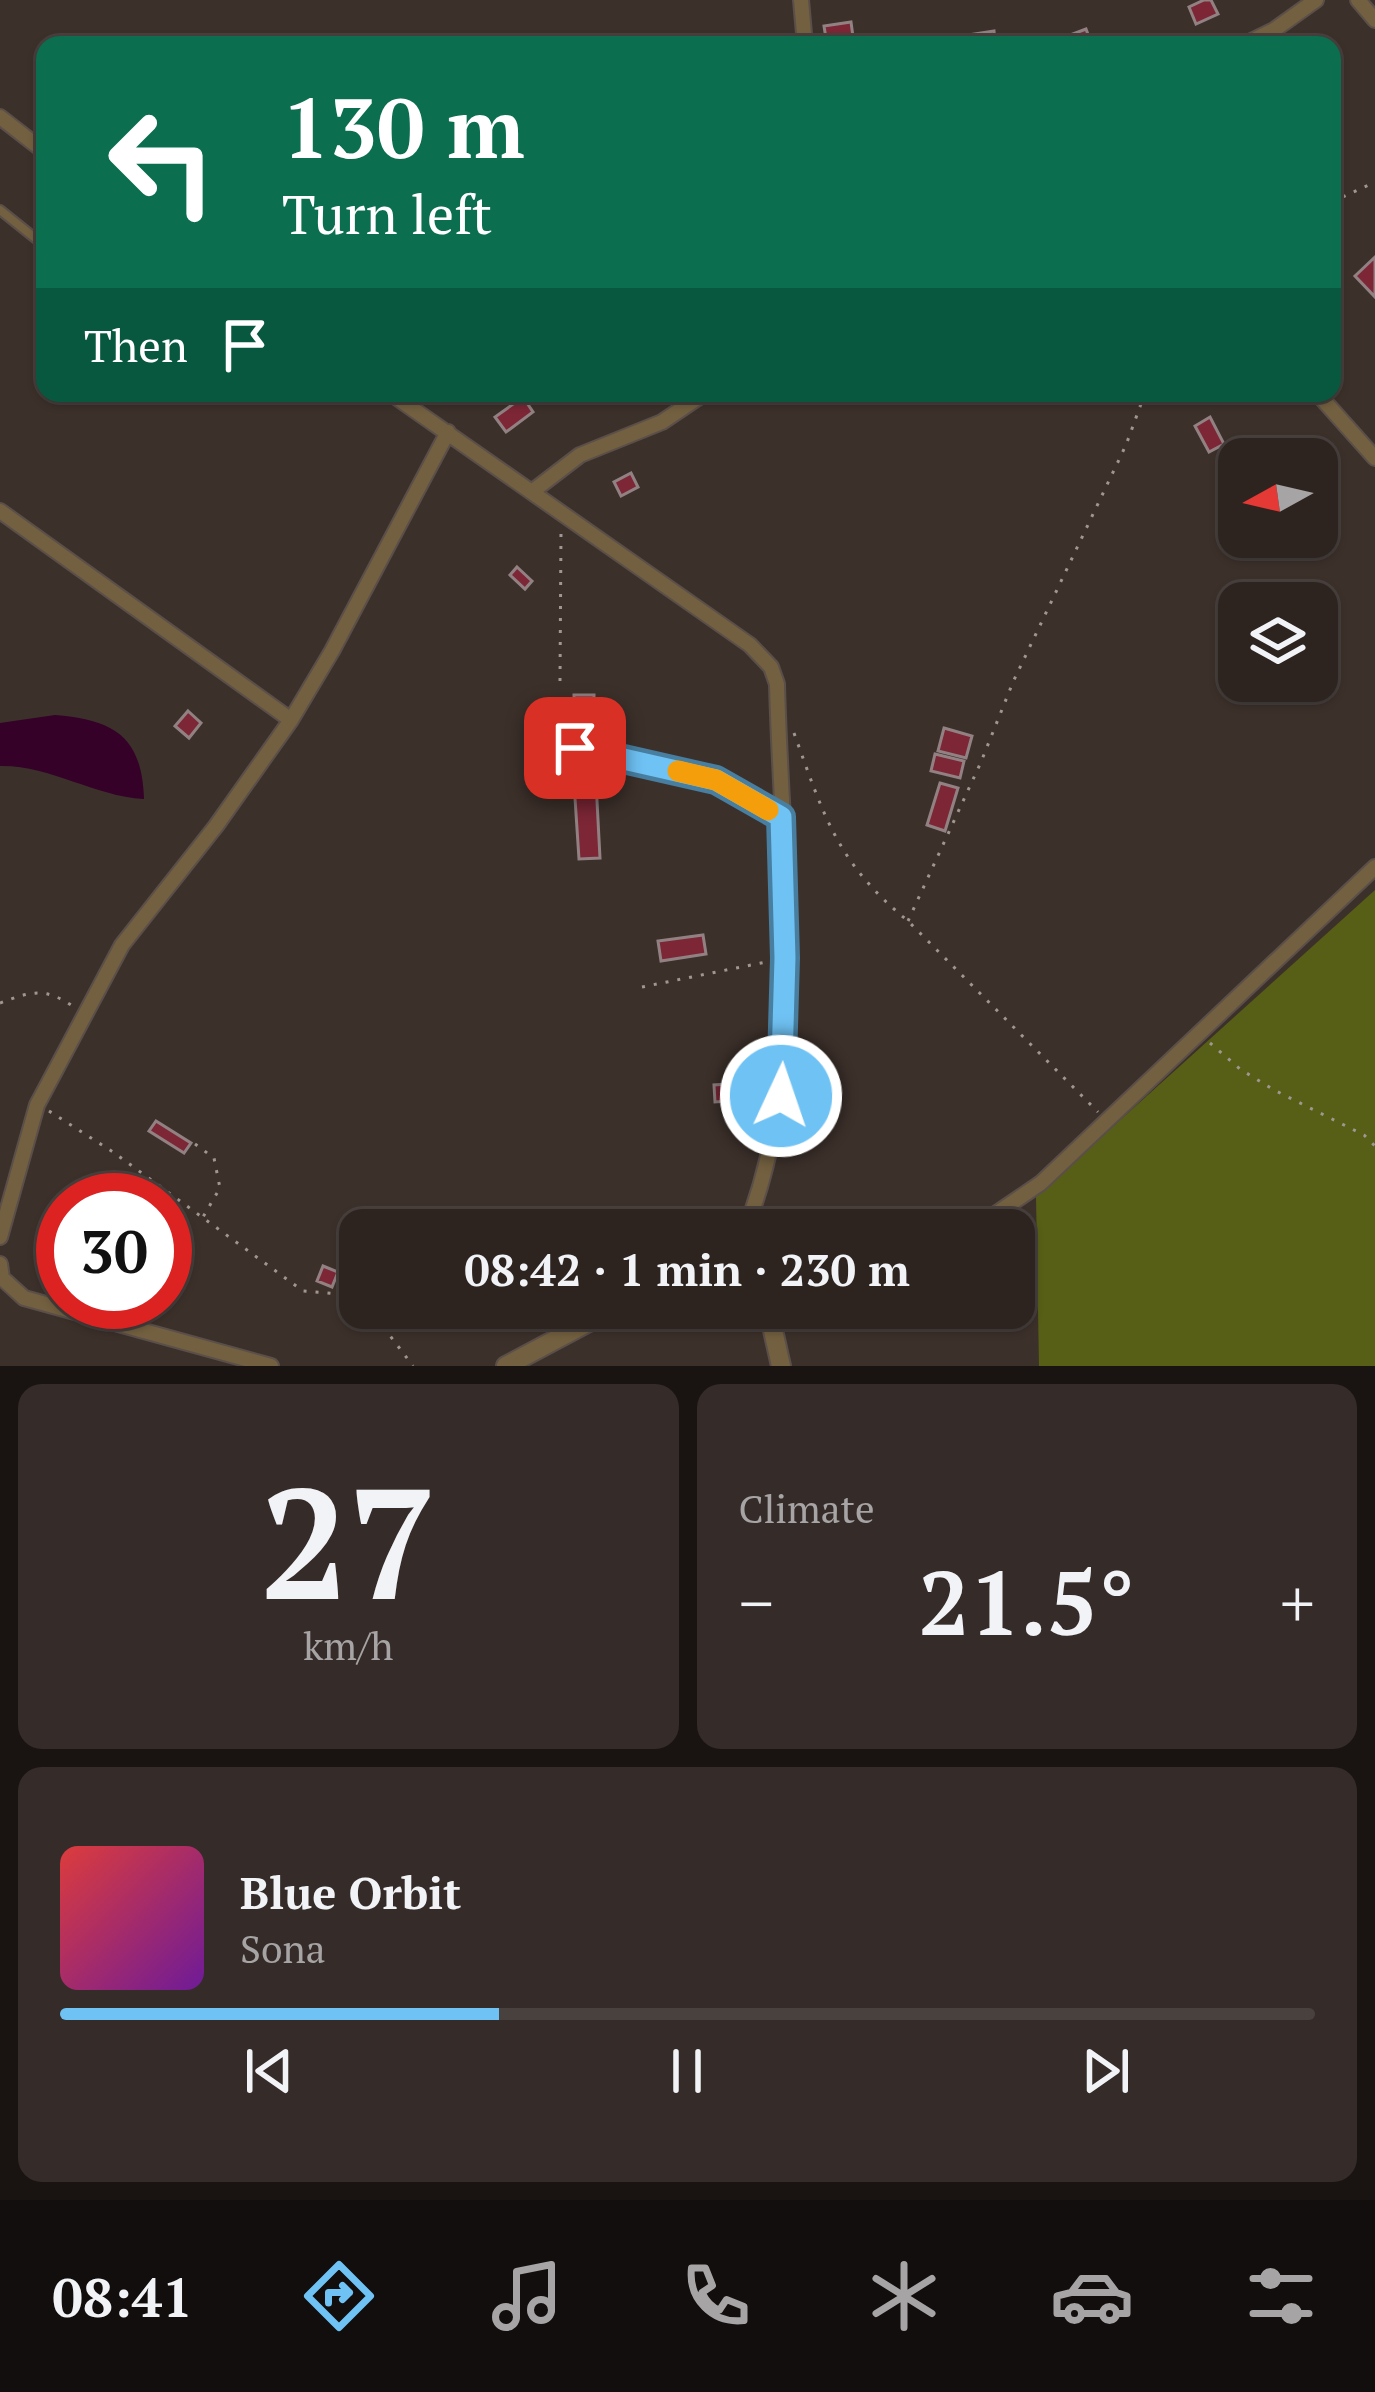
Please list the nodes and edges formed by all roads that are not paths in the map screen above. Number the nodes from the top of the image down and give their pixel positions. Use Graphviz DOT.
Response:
graph roads {
  1 [pos="801,0"];
  2 [pos="1316,0"];
  3 [pos="1358,0"];
  4 [pos="1375,20"];
  5 [pos="804,36"];
  6 [pos="1262,36"];
  7 [pos="0,117"];
  8 [pos="36,145"];
  9 [pos="0,210"];
  10 [pos="36,238"];
  11 [pos="403,402"];
  12 [pos="692,402"];
  13 [pos="1325,402"];
  14 [pos="448,432"];
  15 [pos="1375,458"];
  16 [pos="532,491"];
  17 [pos="0,511"];
  18 [pos="290,721"];
  19 [pos="575,748"];
  20 [pos="781,817"];
  21 [pos="1375,867"];
  22 [pos="753,1209"];
  23 [pos="1004,1209"];
  24 [pos="0,1237"];
  25 [pos="0,1264"];
  26 [pos="576,1329"];
  27 [pos="773,1329"];
  28 [pos="271,1366"];
  29 [pos="506,1366"];
  30 [pos="781,1366"];
  1 -- 5 [label="street"];
  2 -- 6 [label="street"];
  3 -- 4 [label="street"];
  7 -- 8 [label="street"];
  9 -- 10 [label="lane"];
  11 -- 14 [label="street"];
  12 -- 16 [label="street"];
  13 -- 15 [label="street"];
  14 -- 16 [label="street"];
  14 -- 18 [label="street"];
  16 -- 20 [label="street"];
  17 -- 18 [label="street"];
  18 -- 24 [label="street"];
  19 -- 20 [label="lane"];
  20 -- 22 [label="street"];
  21 -- 23 [label="street"];
  25 -- 28 [label="street"];
  26 -- 29 [label="street"];
  27 -- 30 [label="street"];
}
